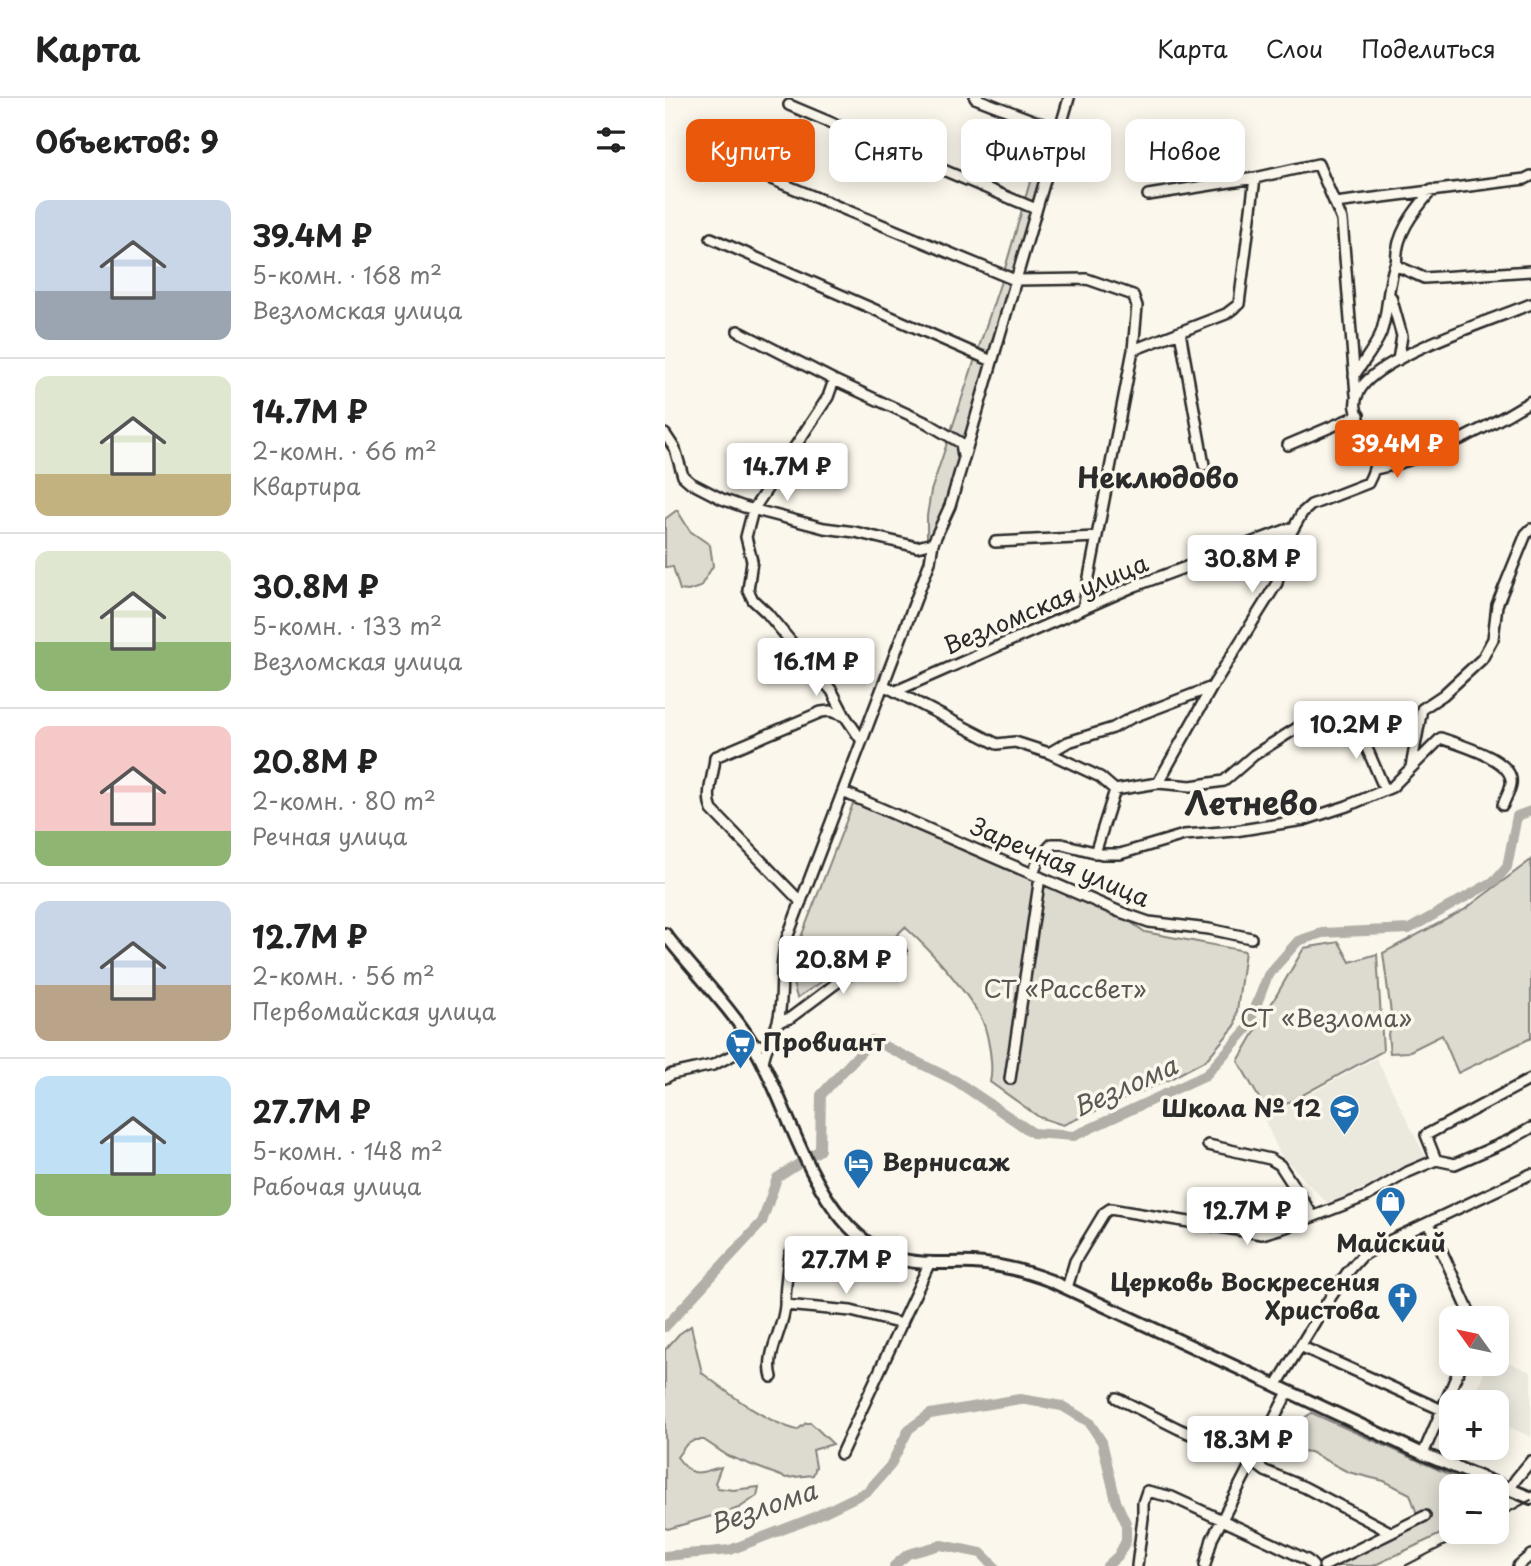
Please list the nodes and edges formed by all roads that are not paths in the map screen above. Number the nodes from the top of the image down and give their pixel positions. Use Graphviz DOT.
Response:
graph roads {
  1 [pos="975,98"];
  2 [pos="1069,98"];
  3 [pos="789,105"];
  4 [pos="1029,119"];
  5 [pos="1062,119"];
  6 [pos="1531,176"];
  7 [pos="1255,178"];
  8 [pos="778,182"];
  9 [pos="1044,182"];
  10 [pos="1432,190"];
  11 [pos="1148,195"];
  12 [pos="1335,203"];
  13 [pos="1036,209"];
  14 [pos="711,238"];
  15 [pos="1396,261"];
  16 [pos="1531,271"];
  17 [pos="1015,280"];
  18 [pos="1390,293"];
  19 [pos="1531,303"];
  20 [pos="738,331"];
  21 [pos="1180,332"];
  22 [pos="1133,350"];
  23 [pos="1398,360"];
  24 [pos="992,361"];
  25 [pos="1354,376"];
  26 [pos="834,380"];
  27 [pos="1356,400"];
  28 [pos="1531,401"];
  29 [pos="1359,415"];
  30 [pos="665,435"];
  31 [pos="1288,445"];
  32 [pos="964,461"];
  33 [pos="1204,465"];
  34 [pos="1375,469"];
  35 [pos="753,510"];
  36 [pos="1291,528"];
  37 [pos="1531,529"];
  38 [pos="1096,537"];
  39 [pos="933,542"];
  40 [pos="995,542"];
  41 [pos="1083,608"];
  42 [pos="883,685"];
  43 [pos="1212,687"];
  44 [pos="896,691"];
  45 [pos="845,716"];
  46 [pos="1358,720"];
  47 [pos="1417,734"];
  48 [pos="862,741"];
  49 [pos="1429,749"];
  50 [pos="1049,753"];
  51 [pos="1411,769"];
  52 [pos="1158,783"];
  53 [pos="1115,790"];
  54 [pos="1385,790"];
  55 [pos="843,792"];
  56 [pos="1503,805"];
  57 [pos="1094,853"];
  58 [pos="1037,875"];
  59 [pos="801,902"];
  60 [pos="665,934"];
  61 [pos="1251,939"];
  62 [pos="901,952"];
  63 [pos="778,1022"];
  64 [pos="753,1045"];
  65 [pos="768,1046"];
  66 [pos="763,1064"];
  67 [pos="665,1078"];
  68 [pos="1010,1079"];
  69 [pos="1530,1081"];
  70 [pos="1531,1128"];
  71 [pos="1208,1145"];
  72 [pos="1436,1160"];
  73 [pos="1531,1174"];
  74 [pos="1313,1216"];
  75 [pos="1429,1223"];
  76 [pos="790,1254"];
  77 [pos="930,1262"];
  78 [pos="1067,1288"];
  79 [pos="785,1305"];
  80 [pos="1467,1306"];
  81 [pos="902,1324"];
  82 [pos="1300,1346"];
  83 [pos="772,1377"];
  84 [pos="1276,1386"];
  85 [pos="1288,1391"];
  86 [pos="1117,1398"];
  87 [pos="1439,1409"];
  88 [pos="1439,1417"];
  89 [pos="841,1454"];
  90 [pos="1423,1454"];
  91 [pos="1252,1461"];
  92 [pos="1531,1461"];
  93 [pos="1471,1474"];
  94 [pos="1509,1490"];
  95 [pos="1529,1497"];
  96 [pos="1425,1516"];
  97 [pos="1222,1520"];
  98 [pos="1390,1532"];
  99 [pos="1531,1555"];
  100 [pos="1205,1565"];
  101 [pos="1137,1566"];
  102 [pos="1313,1566"];
  103 [pos="1324,1566"];
  104 [pos="1518,1566"];
  1 -- 4 [label="street"];
  2 -- 5 [label="street"];
  3 -- 13 [label="street"];
  6 -- 10 [label="street"];
  7 -- 11 [label="street"];
  7 -- 12 [label="street"];
  7 -- 21 [label="street"];
  8 -- 17 [label="street"];
  9 -- 13 [label="street"];
  10 -- 12 [label="street"];
  10 -- 15 [label="street"];
  12 -- 25 [label="street"];
  13 -- 17 [label="street"];
  14 -- 24 [label="street"];
  15 -- 16 [label="street"];
  15 -- 18 [label="street"];
  17 -- 22 [label="street"];
  17 -- 24 [label="street"];
  18 -- 23 [label="street"];
  18 -- 25 [label="street"];
  19 -- 23 [label="street"];
  20 -- 26 [label="street"];
  21 -- 22 [label="street"];
  21 -- 33 [label="street"];
  22 -- 38 [label="street"];
  23 -- 27 [label="street"];
  24 -- 32 [label="street"];
  25 -- 27 [label="street"];
  26 -- 32 [label="street"];
  26 -- 35 [label="street"];
  27 -- 29 [label="street"];
  28 -- 34 [label="street"];
  29 -- 31 [label="street"];
  29 -- 34 [label="street"];
  30 -- 35 [label="street"];
  32 -- 39 [label="street"];
  34 -- 36 [label="street"];
  35 -- 39 [label="street"];
  35 -- 45 [label="street"];
  36 -- 41 [label="street, Везломская улица"];
  36 -- 43 [label="street"];
  37 -- 47 [label="street"];
  38 -- 40 [label="street"];
  38 -- 41 [label="street"];
  39 -- 42 [label="street"];
  41 -- 44 [label="street, Везломская улица"];
  42 -- 44 [label="street"];
  42 -- 48 [label="street"];
  43 -- 50 [label="street"];
  43 -- 52 [label="street"];
  44 -- 50 [label="street"];
  45 -- 48 [label="street"];
  45 -- 59 [label="street"];
  46 -- 47 [label="street"];
  46 -- 52 [label="street"];
  46 -- 54 [label="street"];
  47 -- 49 [label="street"];
  47 -- 51 [label="street"];
  48 -- 55 [label="street"];
  49 -- 51 [label="street"];
  49 -- 56 [label="street"];
  50 -- 53 [label="street"];
  51 -- 54 [label="street"];
  52 -- 53 [label="street"];
  53 -- 57 [label="street"];
  54 -- 57 [label="street"];
  55 -- 58 [label="street, Заречная улица"];
  55 -- 59 [label="street"];
  57 -- 58 [label="street"];
  58 -- 61 [label="street, Заречная улица"];
  58 -- 68 [label="street"];
  59 -- 63 [label="street"];
  60 -- 64 [label="main road"];
  62 -- 63 [label="street"];
  63 -- 65 [label="street"];
  64 -- 65 [label="street"];
  64 -- 66 [label="main road"];
  64 -- 67 [label="street"];
  65 -- 66 [label="street"];
  66 -- 77 [label="main road"];
  69 -- 72 [label="street"];
  70 -- 72 [label="street"];
  71 -- 74 [label="street"];
  72 -- 74 [label="street"];
  73 -- 75 [label="street"];
  74 -- 78 [label="street"];
  75 -- 80 [label="street"];
  75 -- 82 [label="street"];
  76 -- 79 [label="street"];
  77 -- 78 [label="main road"];
  77 -- 81 [label="street"];
  78 -- 84 [label="main road"];
  79 -- 81 [label="street"];
  79 -- 83 [label="street"];
  81 -- 89 [label="street"];
  82 -- 84 [label="street"];
  82 -- 87 [label="street"];
  84 -- 85 [label="main road"];
  85 -- 90 [label="main road"];
  85 -- 91 [label="street"];
  86 -- 91 [label="street"];
  88 -- 90 [label="street"];
  90 -- 93 [label="main road"];
  91 -- 97 [label="street"];
  91 -- 98 [label="street"];
  92 -- 94 [label="street"];
  94 -- 95 [label="main road"];
  96 -- 98 [label="street"];
  97 -- 100 [label="street"];
  97 -- 101 [label="street"];
  97 -- 102 [label="street"];
  98 -- 103 [label="street"];
  99 -- 104 [label="street"];
}
